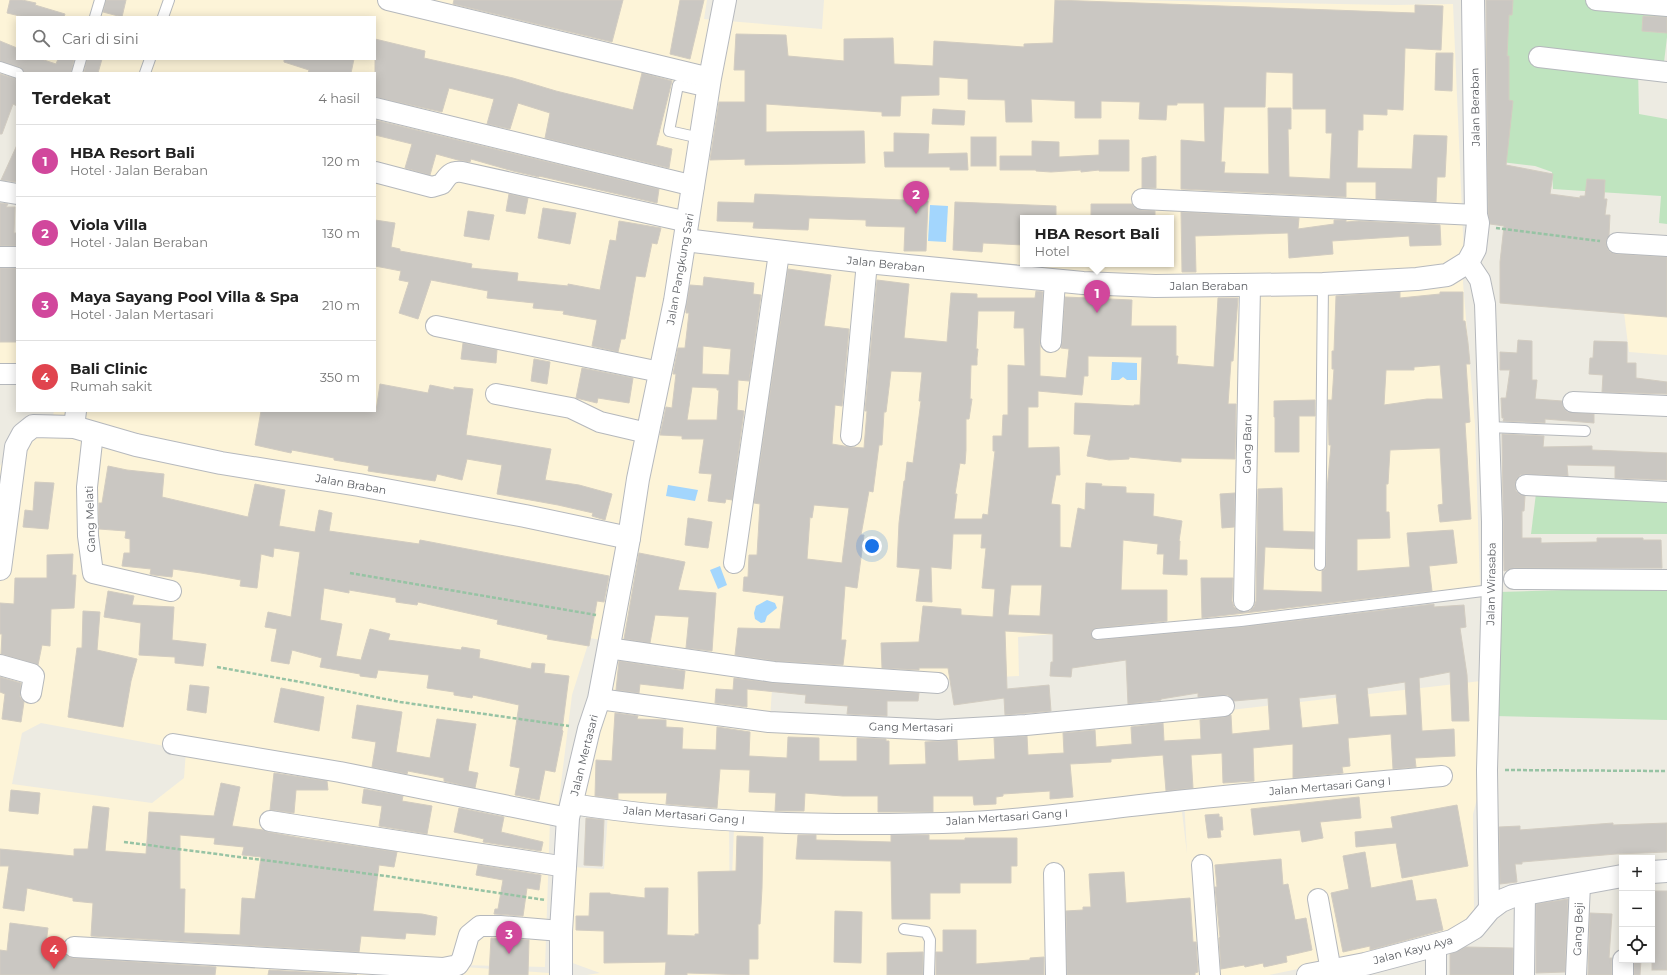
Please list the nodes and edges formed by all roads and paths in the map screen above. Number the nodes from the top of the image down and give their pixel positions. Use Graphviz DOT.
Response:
graph roads {
  1 [pos="100,0"];
  2 [pos="169,0"];
  3 [pos="388,0"];
  4 [pos="725,0"];
  5 [pos="1473,0"];
  6 [pos="1596,0"];
  7 [pos="1667,6"];
  8 [pos="95,16"];
  9 [pos="163,16"];
  10 [pos="1539,57"];
  11 [pos="81,60"];
  12 [pos="150,60"];
  13 [pos="0,67"];
  14 [pos="16,72"];
  15 [pos="77,72"];
  16 [pos="145,72"];
  17 [pos="1667,72"];
  18 [pos="709,85"];
  19 [pos="376,108"];
  20 [pos="700,138"];
  21 [pos="376,172"];
  22 [pos="694,186"];
  23 [pos="0,191"];
  24 [pos="16,194"];
  25 [pos="1142,199"];
  26 [pos="1477,219"];
  27 [pos="686,231"];
  28 [pos="1617,243"];
  29 [pos="1667,246"];
  30 [pos="779,253"];
  31 [pos="0,257"];
  32 [pos="16,257"];
  33 [pos="867,262"];
  34 [pos="1468,262"];
  35 [pos="1055,281"];
  36 [pos="1323,284"];
  37 [pos="1250,286"];
  38 [pos="436,326"];
  39 [pos="1051,342"];
  40 [pos="660,372"];
  41 [pos="0,374"];
  42 [pos="16,374"];
  43 [pos="496,394"];
  44 [pos="1574,402"];
  45 [pos="1667,406"];
  46 [pos="81,423"];
  47 [pos="1488,427"];
  48 [pos="1585,431"];
  49 [pos="647,433"];
  50 [pos="851,436"];
  51 [pos="1526,484"];
  52 [pos="1667,492"];
  53 [pos="629,538"];
  54 [pos="734,563"];
  55 [pos="1320,565"];
  56 [pos="0,569"];
  57 [pos="350,573"];
  58 [pos="1514,579"];
  59 [pos="1667,580"];
  60 [pos="1491,590"];
  61 [pos="171,591"];
  62 [pos="1244,601"];
  63 [pos="614,618"];
  64 [pos="1097,634"];
  65 [pos="608,648"];
  66 [pos="0,665"];
  67 [pos="217,667"];
  68 [pos="938,683"];
  69 [pos="31,693"];
  70 [pos="599,700"];
  71 [pos="1224,706"];
  72 [pos="589,729"];
  73 [pos="173,744"];
  74 [pos="1487,770"];
  75 [pos="1667,771"];
  76 [pos="1442,776"];
  77 [pos="570,811"];
  78 [pos="270,820"];
  79 [pos="124,842"];
  80 [pos="1202,865"];
  81 [pos="566,867"];
  82 [pos="1667,871"];
  83 [pos="1655,872"];
  84 [pos="1054,873"];
  85 [pos="1619,877"];
  86 [pos="1580,884"];
  87 [pos="1525,893"];
  88 [pos="1318,899"];
  89 [pos="563,902"];
  90 [pos="1489,910"];
  91 [pos="904,929"];
  92 [pos="561,931"];
  93 [pos="1436,945"];
  94 [pos="74,947"];
  95 [pos="1623,963"];
  96 [pos="1364,969"];
  97 [pos="1319,973"];
  98 [pos="561,975"];
  99 [pos="929,975"];
  100 [pos="1056,975"];
  101 [pos="1210,975"];
  102 [pos="1436,975"];
  103 [pos="1524,975"];
  104 [pos="1576,975"];
  105 [pos="1623,975"];
  1 -- 8 [label="lane"];
  2 -- 9 [label="lane"];
  3 -- 18 [label="street"];
  4 -- 18 [label="street, Jalan Pangkung Sari"];
  5 -- 26 [label="street, Jalan Beraban"];
  6 -- 7 [label="street"];
  10 -- 17 [label="street"];
  11 -- 15 [label="lane"];
  12 -- 16 [label="lane"];
  13 -- 14 [label="lane"];
  18 -- 20 [label="street, Jalan Pangkung Sari"];
  18 -- 20 [label="lane"];
  19 -- 22 [label="street"];
  20 -- 22 [label="street, Jalan Pangkung Sari"];
  21 -- 27 [label="street"];
  22 -- 27 [label="street, Jalan Pangkung Sari"];
  23 -- 24 [label="street"];
  25 -- 26 [label="street"];
  26 -- 28 [label="path"];
  26 -- 34 [label="street, Jalan Beraban"];
  27 -- 30 [label="street, Jalan Beraban"];
  27 -- 40 [label="street, Jalan Pangkung Sari"];
  28 -- 29 [label="street"];
  30 -- 33 [label="street, Jalan Beraban"];
  30 -- 54 [label="street"];
  31 -- 32 [label="street"];
  33 -- 35 [label="street, Jalan Beraban"];
  33 -- 50 [label="street"];
  34 -- 36 [label="street, Jalan Beraban"];
  34 -- 47 [label="street, Jalan Wirasaba"];
  35 -- 37 [label="street, Jalan Beraban"];
  35 -- 39 [label="street"];
  36 -- 37 [label="street, Jalan Beraban"];
  36 -- 55 [label="lane"];
  37 -- 62 [label="street, Gang Baru"];
  38 -- 40 [label="street"];
  40 -- 49 [label="street, Jalan Pangkung Sari"];
  41 -- 42 [label="street"];
  43 -- 49 [label="street"];
  44 -- 45 [label="street"];
  46 -- 53 [label="street, Jalan Braban"];
  46 -- 56 [label="street, Jalan Braban"];
  46 -- 61 [label="street, Gang Melati"];
  47 -- 48 [label="lane"];
  47 -- 60 [label="street, Jalan Wirasaba"];
  49 -- 53 [label="street, Jalan Pangkung Sari"];
  51 -- 52 [label="street"];
  53 -- 63 [label="street, Jalan Mertasari"];
  57 -- 63 [label="path"];
  58 -- 59 [label="street"];
  60 -- 64 [label="lane"];
  60 -- 74 [label="street, Jalan Wirasaba"];
  63 -- 65 [label="street, Jalan Mertasari"];
  65 -- 68 [label="street"];
  65 -- 70 [label="street, Jalan Mertasari"];
  66 -- 69 [label="street"];
  67 -- 72 [label="path"];
  70 -- 71 [label="street, Gang Mertasari"];
  70 -- 72 [label="street, Jalan Mertasari"];
  72 -- 77 [label="street, Jalan Mertasari"];
  73 -- 77 [label="street, Jalan Mertasari Gang I"];
  74 -- 75 [label="path"];
  74 -- 90 [label="street, Jalan Wirasaba"];
  76 -- 77 [label="street, Jalan Mertasari Gang I"];
  77 -- 81 [label="street, Jalan Mertasari"];
  78 -- 81 [label="street"];
  79 -- 89 [label="path"];
  80 -- 101 [label="street"];
  81 -- 89 [label="street, Jalan Mertasari"];
  82 -- 83 [label="street"];
  84 -- 100 [label="street"];
  85 -- 86 [label="street, Jalan Kayu Aya"];
  86 -- 87 [label="street, Jalan Kayu Aya"];
  86 -- 104 [label="street, Gang Beji"];
  87 -- 90 [label="street, Jalan Kayu Aya"];
  87 -- 103 [label="street"];
  88 -- 97 [label="street"];
  89 -- 92 [label="street, Jalan Mertasari"];
  90 -- 93 [label="street, Jalan Kayu Aya"];
  91 -- 99 [label="lane"];
  92 -- 94 [label="street"];
  92 -- 98 [label="street, Jalan Mertasari"];
  93 -- 96 [label="street, Jalan Kayu Aya"];
  93 -- 102 [label="street"];
  95 -- 105 [label="street"];
  96 -- 97 [label="street, Jalan Kayu Aya"];
}
